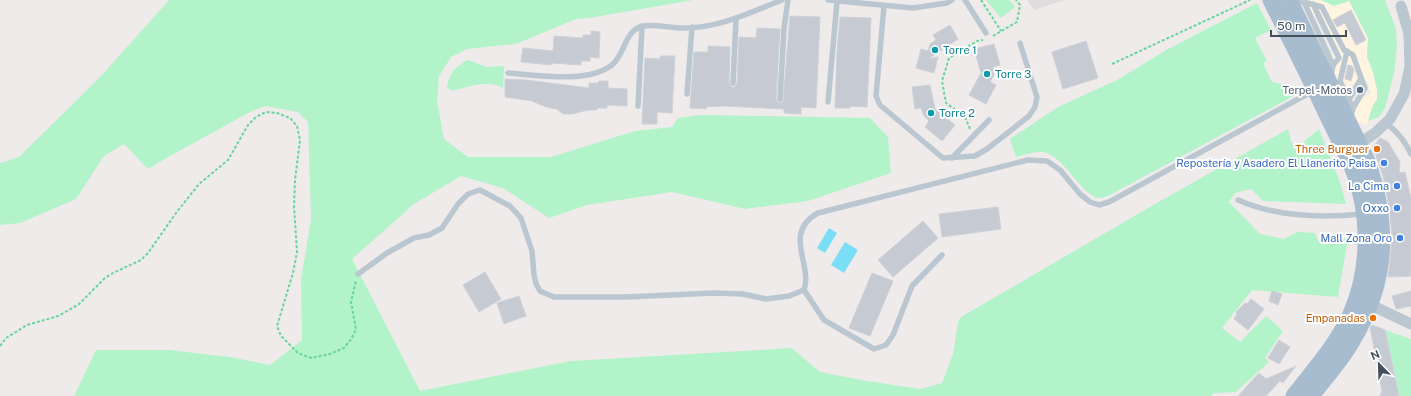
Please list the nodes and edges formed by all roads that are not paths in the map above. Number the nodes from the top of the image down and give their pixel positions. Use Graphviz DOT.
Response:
graph roads {
  1 [pos="782,0"];
  2 [pos="788,0"];
  3 [pos="828,0"];
  4 [pos="952,0"];
  5 [pos="965,0"];
  6 [pos="1271,0"];
  7 [pos="837,2"];
  8 [pos="1400,3"];
  9 [pos="1313,4"];
  10 [pos="884,6"];
  11 [pos="1292,7"];
  12 [pos="736,20"];
  13 [pos="642,26"];
  14 [pos="692,27"];
  15 [pos="986,33"];
  16 [pos="1020,43"];
  17 [pos="1347,51"];
  18 [pos="1333,65"];
  19 [pos="508,73"];
  20 [pos="1361,78"];
  21 [pos="734,83"];
  22 [pos="1323,86"];
  23 [pos="687,94"];
  24 [pos="780,99"];
  25 [pos="1349,100"];
  26 [pos="828,102"];
  27 [pos="638,106"];
  28 [pos="1351,116"];
  29 [pos="989,120"];
  30 [pos="1386,123"];
  31 [pos="1359,144"];
  32 [pos="1411,154"];
  33 [pos="952,158"];
  34 [pos="1238,200"];
  35 [pos="1364,214"];
  36 [pos="942,255"];
  37 [pos="358,274"];
  38 [pos="804,290"];
  39 [pos="1371,305"];
  40 [pos="1411,324"];
  41 [pos="1294,396"];
  42 [pos="1311,396"];
  1 -- 12 [label="lane"];
  2 -- 24 [label="lane"];
  3 -- 7 [label="lane"];
  4 -- 10 [label="lane"];
  5 -- 15 [label="lane"];
  6 -- 11 [label="main road"];
  7 -- 10 [label="lane"];
  7 -- 26 [label="lane"];
  8 -- 30 [label="street"];
  9 -- 11 [label="lane"];
  9 -- 17 [label="lane"];
  9 -- 18 [label="lane"];
  10 -- 33 [label="lane"];
  11 -- 18 [label="lane"];
  11 -- 22 [label="main road"];
  12 -- 14 [label="lane"];
  12 -- 21 [label="lane"];
  13 -- 14 [label="lane"];
  13 -- 19 [label="lane"];
  13 -- 27 [label="lane"];
  14 -- 23 [label="lane"];
  16 -- 33 [label="lane"];
  17 -- 20 [label="lane"];
  17 -- 25 [label="lane"];
  18 -- 22 [label="lane"];
  20 -- 25 [label="lane"];
  20 -- 28 [label="lane"];
  22 -- 28 [label="main road"];
  22 -- 35 [label="main road"];
  22 -- 38 [label="lane"];
  25 -- 28 [label="lane"];
  28 -- 31 [label="main road"];
  29 -- 33 [label="lane"];
  30 -- 31 [label="street"];
  30 -- 32 [label="lane"];
  31 -- 39 [label="main road"];
  34 -- 35 [label="lane"];
  35 -- 41 [label="main road"];
  36 -- 38 [label="lane"];
  37 -- 38 [label="lane"];
  39 -- 40 [label="street"];
  39 -- 42 [label="main road"];
}
